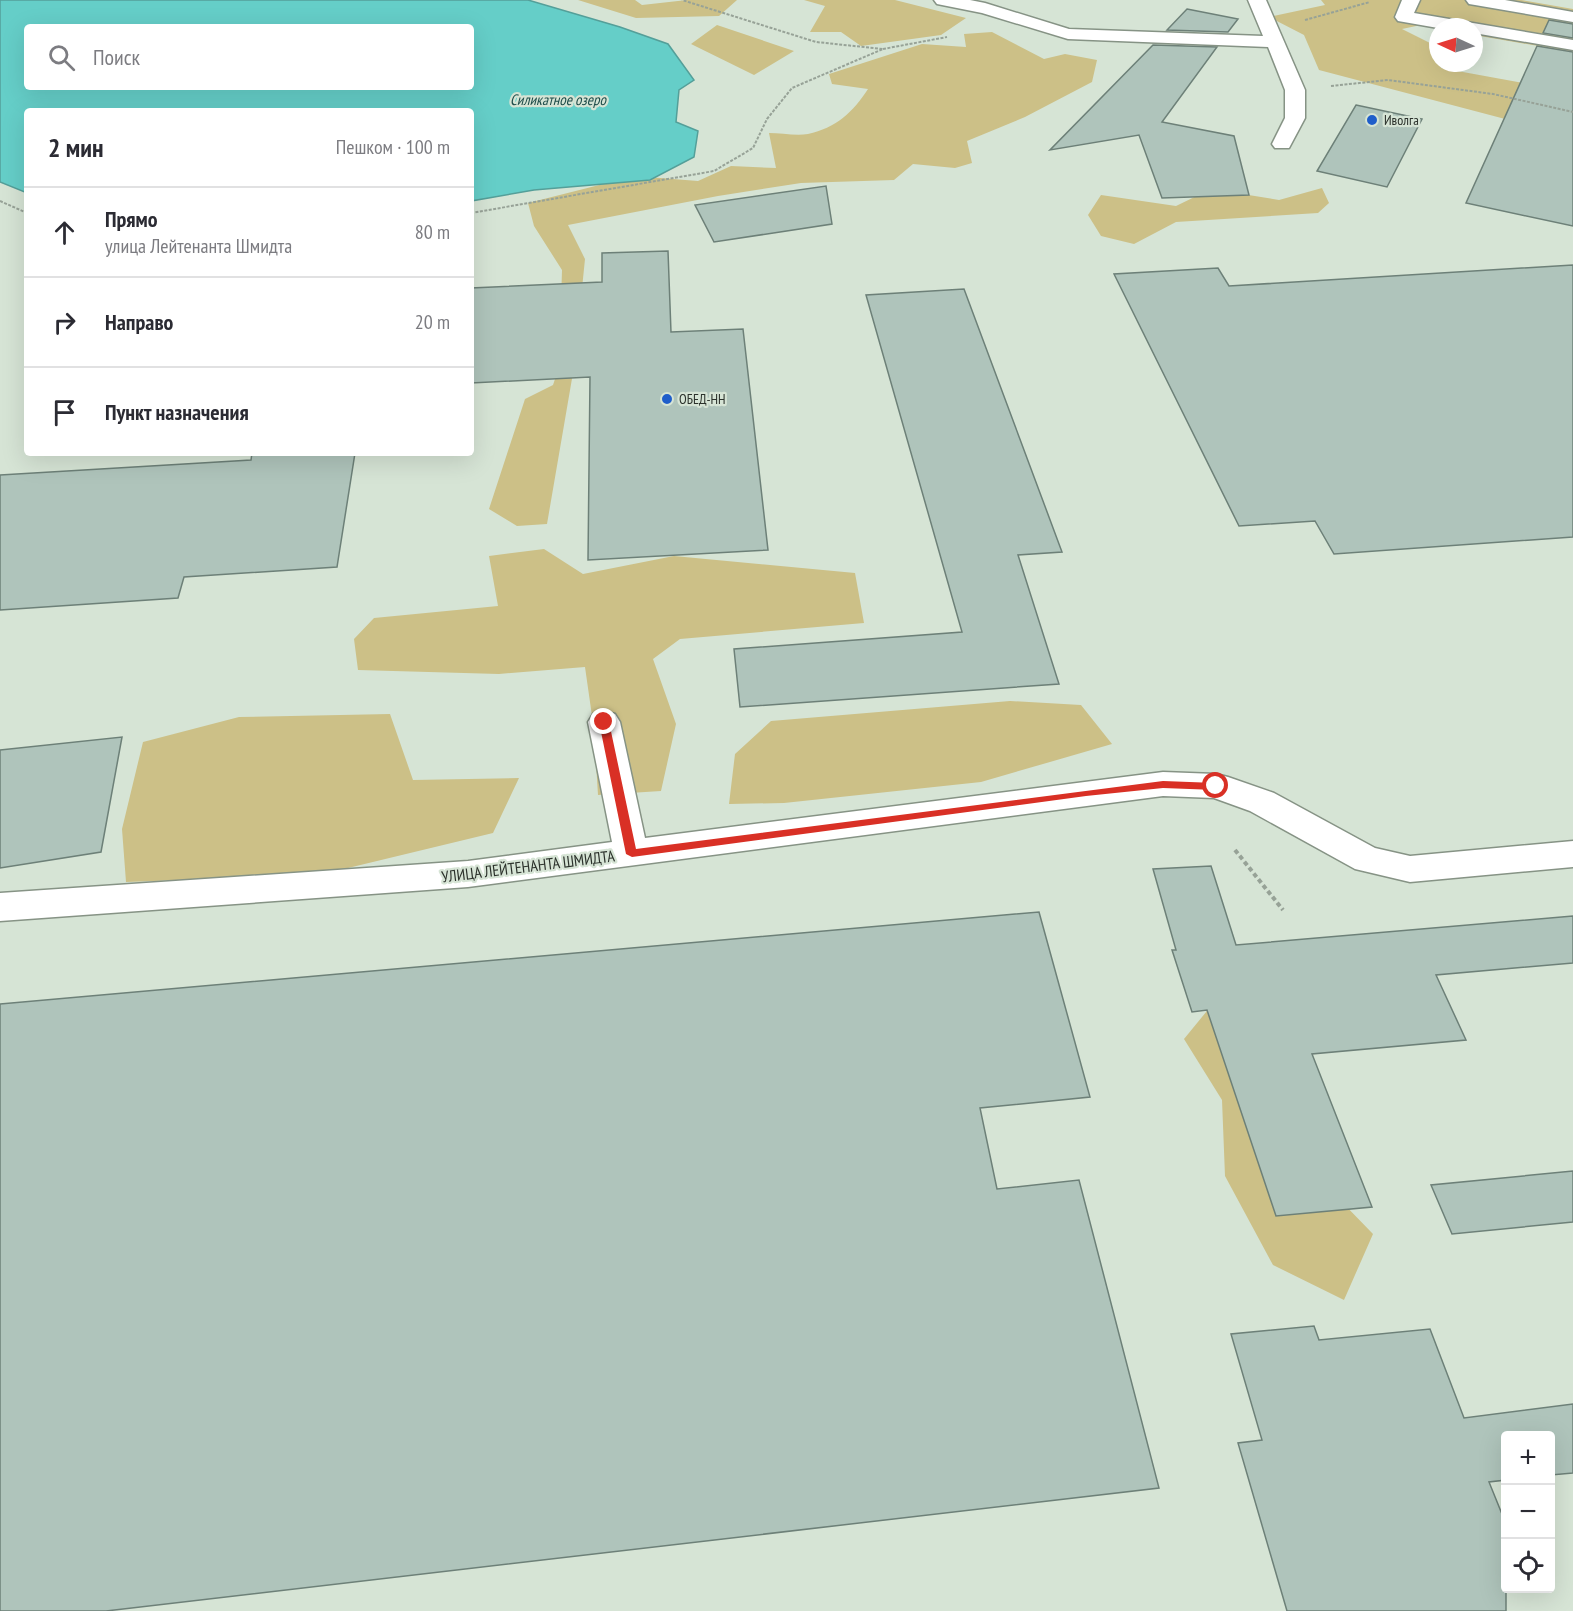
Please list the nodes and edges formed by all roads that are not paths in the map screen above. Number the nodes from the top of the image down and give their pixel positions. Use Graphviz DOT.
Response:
graph roads {
  1 [pos="943,0"];
  2 [pos="1257,0"];
  3 [pos="1411,0"];
  4 [pos="1475,0"];
  5 [pos="1573,17"];
  6 [pos="1429,21"];
  7 [pos="1483,30"];
  8 [pos="1273,36"];
  9 [pos="1573,45"];
  10 [pos="1282,144"];
  11 [pos="604,722"];
  12 [pos="632,854"];
  13 [pos="1573,854"];
  14 [pos="0,907"];
  1 -- 8 [label="street"];
  2 -- 8 [label="street"];
  3 -- 6 [label="street"];
  4 -- 5 [label="street"];
  7 -- 9 [label="street"];
  8 -- 10 [label="street"];
  11 -- 12 [label="street"];
  12 -- 13 [label="street, УЛИЦА ЛЕЙТЕНАНТА ШМИДТА"];
  12 -- 14 [label="street, УЛИЦА ЛЕЙТЕНАНТА ШМИДТА"];
}
